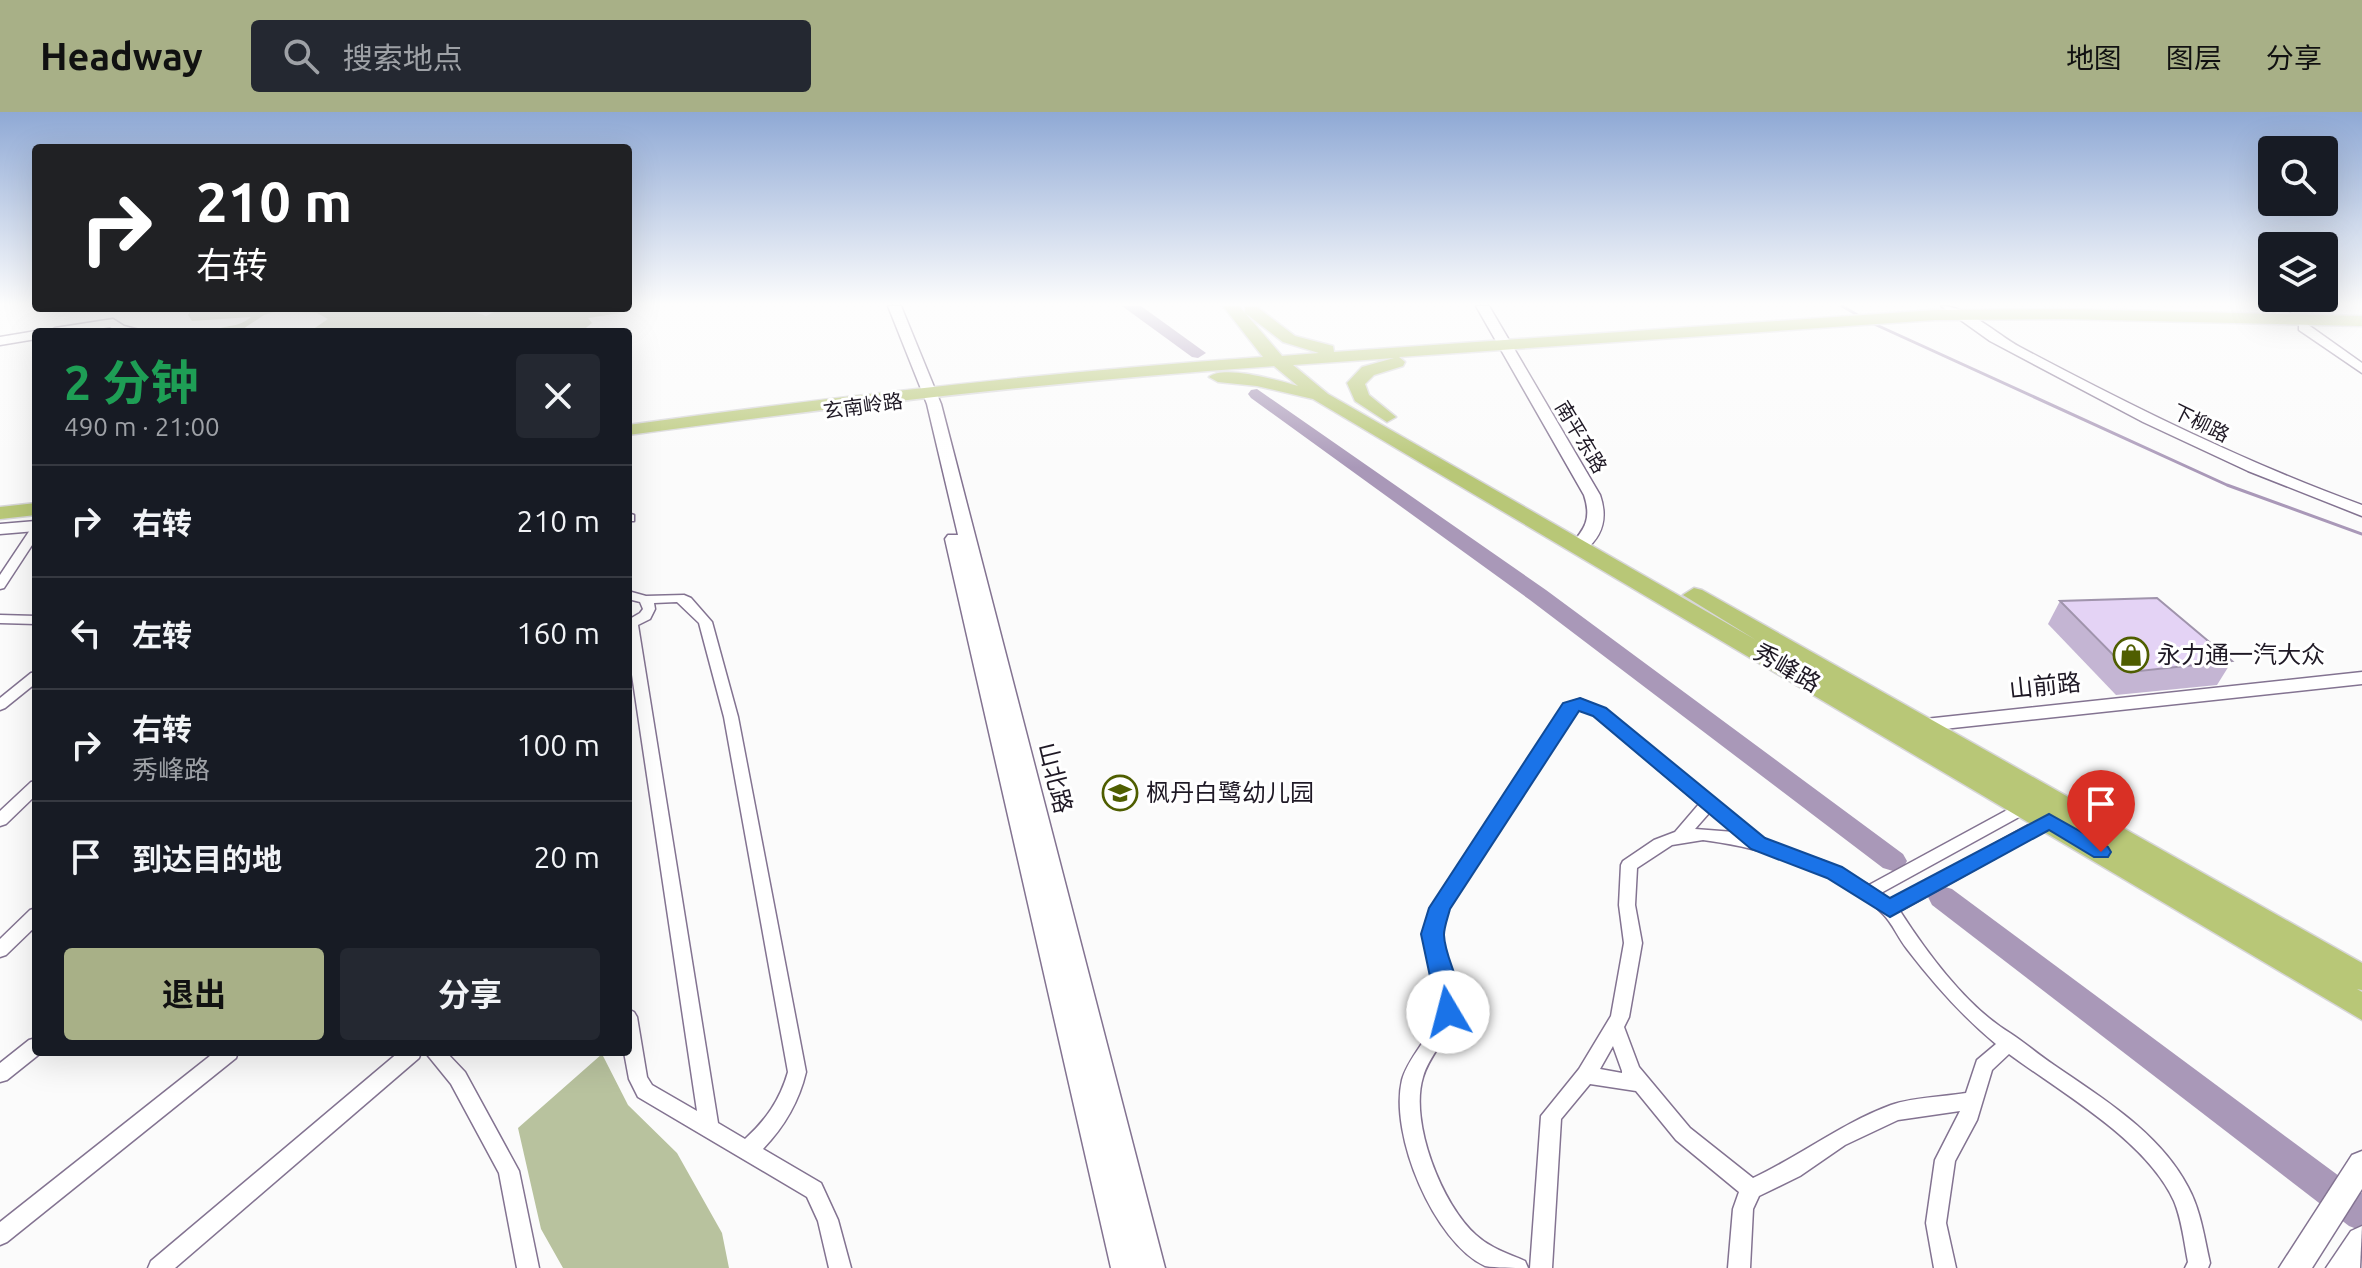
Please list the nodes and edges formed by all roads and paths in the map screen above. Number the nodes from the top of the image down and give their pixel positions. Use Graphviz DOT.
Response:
graph roads {
  1 [pos="909,360"];
  2 [pos="914,360"];
  3 [pos="1235,360"];
  4 [pos="1285,360"];
  5 [pos="1364,360"];
  6 [pos="1389,360"];
  7 [pos="1509,360"];
  8 [pos="2046,360"];
  9 [pos="1289,365"];
  10 [pos="1233,371"];
  11 [pos="926,394"];
  12 [pos="1322,398"];
  13 [pos="1387,417"];
  14 [pos="632,430"];
  15 [pos="632,436"];
  16 [pos="32,500"];
  17 [pos="0,504"];
  18 [pos="2362,508"];
  19 [pos="32,509"];
  20 [pos="0,513"];
  21 [pos="32,528"];
  22 [pos="0,529"];
  23 [pos="32,534"];
  24 [pos="1580,539"];
  25 [pos="0,585"];
  26 [pos="632,596"];
  27 [pos="646,600"];
  28 [pos="0,619"];
  29 [pos="32,620"];
  30 [pos="632,623"];
  31 [pos="632,644"];
  32 [pos="2362,678"];
  33 [pos="32,679"];
  34 [pos="0,705"];
  35 [pos="1925,725"];
  36 [pos="32,790"];
  37 [pos="1708,804"];
  38 [pos="2025,807"];
  39 [pos="1,819"];
  40 [pos="2049,821"];
  41 [pos="1681,835"];
  42 [pos="1758,843"];
  43 [pos="1869,892"];
  44 [pos="1890,909"];
  45 [pos="32,919"];
  46 [pos="0,950"];
  47 [pos="2362,978"];
  48 [pos="2362,1007"];
  49 [pos="1615,1027"];
  50 [pos="632,1042"];
  51 [pos="2010,1042"];
  52 [pos="32,1049"];
  53 [pos="224,1056"];
  54 [pos="407,1056"];
  55 [pos="438,1056"];
  56 [pos="0,1074"];
  57 [pos="1586,1075"];
  58 [pos="1642,1084"];
  59 [pos="1973,1101"];
  60 [pos="709,1128"];
  61 [pos="748,1150"];
  62 [pos="2358,1170"];
  63 [pos="1751,1189"];
  64 [pos="0,1235"];
  65 [pos="2362,1241"];
  66 [pos="159,1268"];
  67 [pos="528,1268"];
  68 [pos="840,1268"];
  69 [pos="1126,1268"];
  70 [pos="1150,1268"];
  71 [pos="1517,1268"];
  72 [pos="1541,1268"];
  73 [pos="1739,1268"];
  74 [pos="1945,1268"];
  75 [pos="2196,1268"];
  76 [pos="2294,1268"];
  77 [pos="2341,1268"];
  1 -- 11 [label="main road, 山北路"];
  2 -- 11 [label="main road, 山北路"];
  3 -- 10 [label="main road"];
  4 -- 9 [label="main road, 秀峰路"];
  5 -- 9 [label="main road"];
  6 -- 13 [label="main road"];
  7 -- 24 [label="main road, 南平东路"];
  8 -- 18 [label="main road, 下柳路"];
  9 -- 10 [label="main road"];
  9 -- 12 [label="main road, 秀峰路"];
  9 -- 13 [label="main road, 秀峰路"];
  10 -- 11 [label="main road, 玄南岭路"];
  10 -- 11 [label="main road, 玄南岭路"];
  10 -- 12 [label="main road"];
  11 -- 14 [label="main road, 玄南岭路"];
  11 -- 15 [label="main road, 玄南岭路"];
  11 -- 69 [label="main road, 山北路"];
  11 -- 70 [label="main road, 山北路"];
  12 -- 24 [label="main road, 秀峰路"];
  13 -- 24 [label="main road, 秀峰路"];
  16 -- 17 [label="main road"];
  19 -- 20 [label="main road"];
  21 -- 22 [label="street"];
  23 -- 25 [label="street"];
  24 -- 35 [label="main road, 秀峰路"];
  24 -- 38 [label="main road, 秀峰路"];
  26 -- 27 [label="street"];
  27 -- 30 [label="street"];
  27 -- 61 [label="street"];
  28 -- 29 [label="street"];
  31 -- 60 [label="street"];
  32 -- 35 [label="street, 山前路"];
  33 -- 34 [label="street"];
  35 -- 47 [label="main road, 秀峰路"];
  36 -- 39 [label="street"];
  37 -- 41 [label="street"];
  37 -- 42 [label="street"];
  37 -- 71 [label="street"];
  38 -- 40 [label="main road, 秀峰路"];
  38 -- 43 [label="street"];
  40 -- 44 [label="street"];
  40 -- 48 [label="main road, 秀峰路"];
  41 -- 42 [label="street"];
  41 -- 49 [label="street"];
  42 -- 43 [label="street"];
  43 -- 44 [label="street"];
  44 -- 51 [label="street"];
  45 -- 46 [label="street"];
  49 -- 57 [label="street"];
  49 -- 58 [label="street"];
  50 -- 60 [label="street"];
  51 -- 59 [label="street"];
  51 -- 75 [label="street"];
  52 -- 56 [label="street"];
  53 -- 64 [label="street"];
  54 -- 66 [label="street"];
  55 -- 67 [label="street"];
  57 -- 58 [label="street"];
  57 -- 72 [label="street"];
  58 -- 63 [label="street"];
  59 -- 63 [label="street"];
  59 -- 74 [label="street"];
  60 -- 61 [label="street"];
  61 -- 68 [label="street"];
  62 -- 76 [label="main road"];
  63 -- 73 [label="street"];
  65 -- 77 [label="main road"];
}
